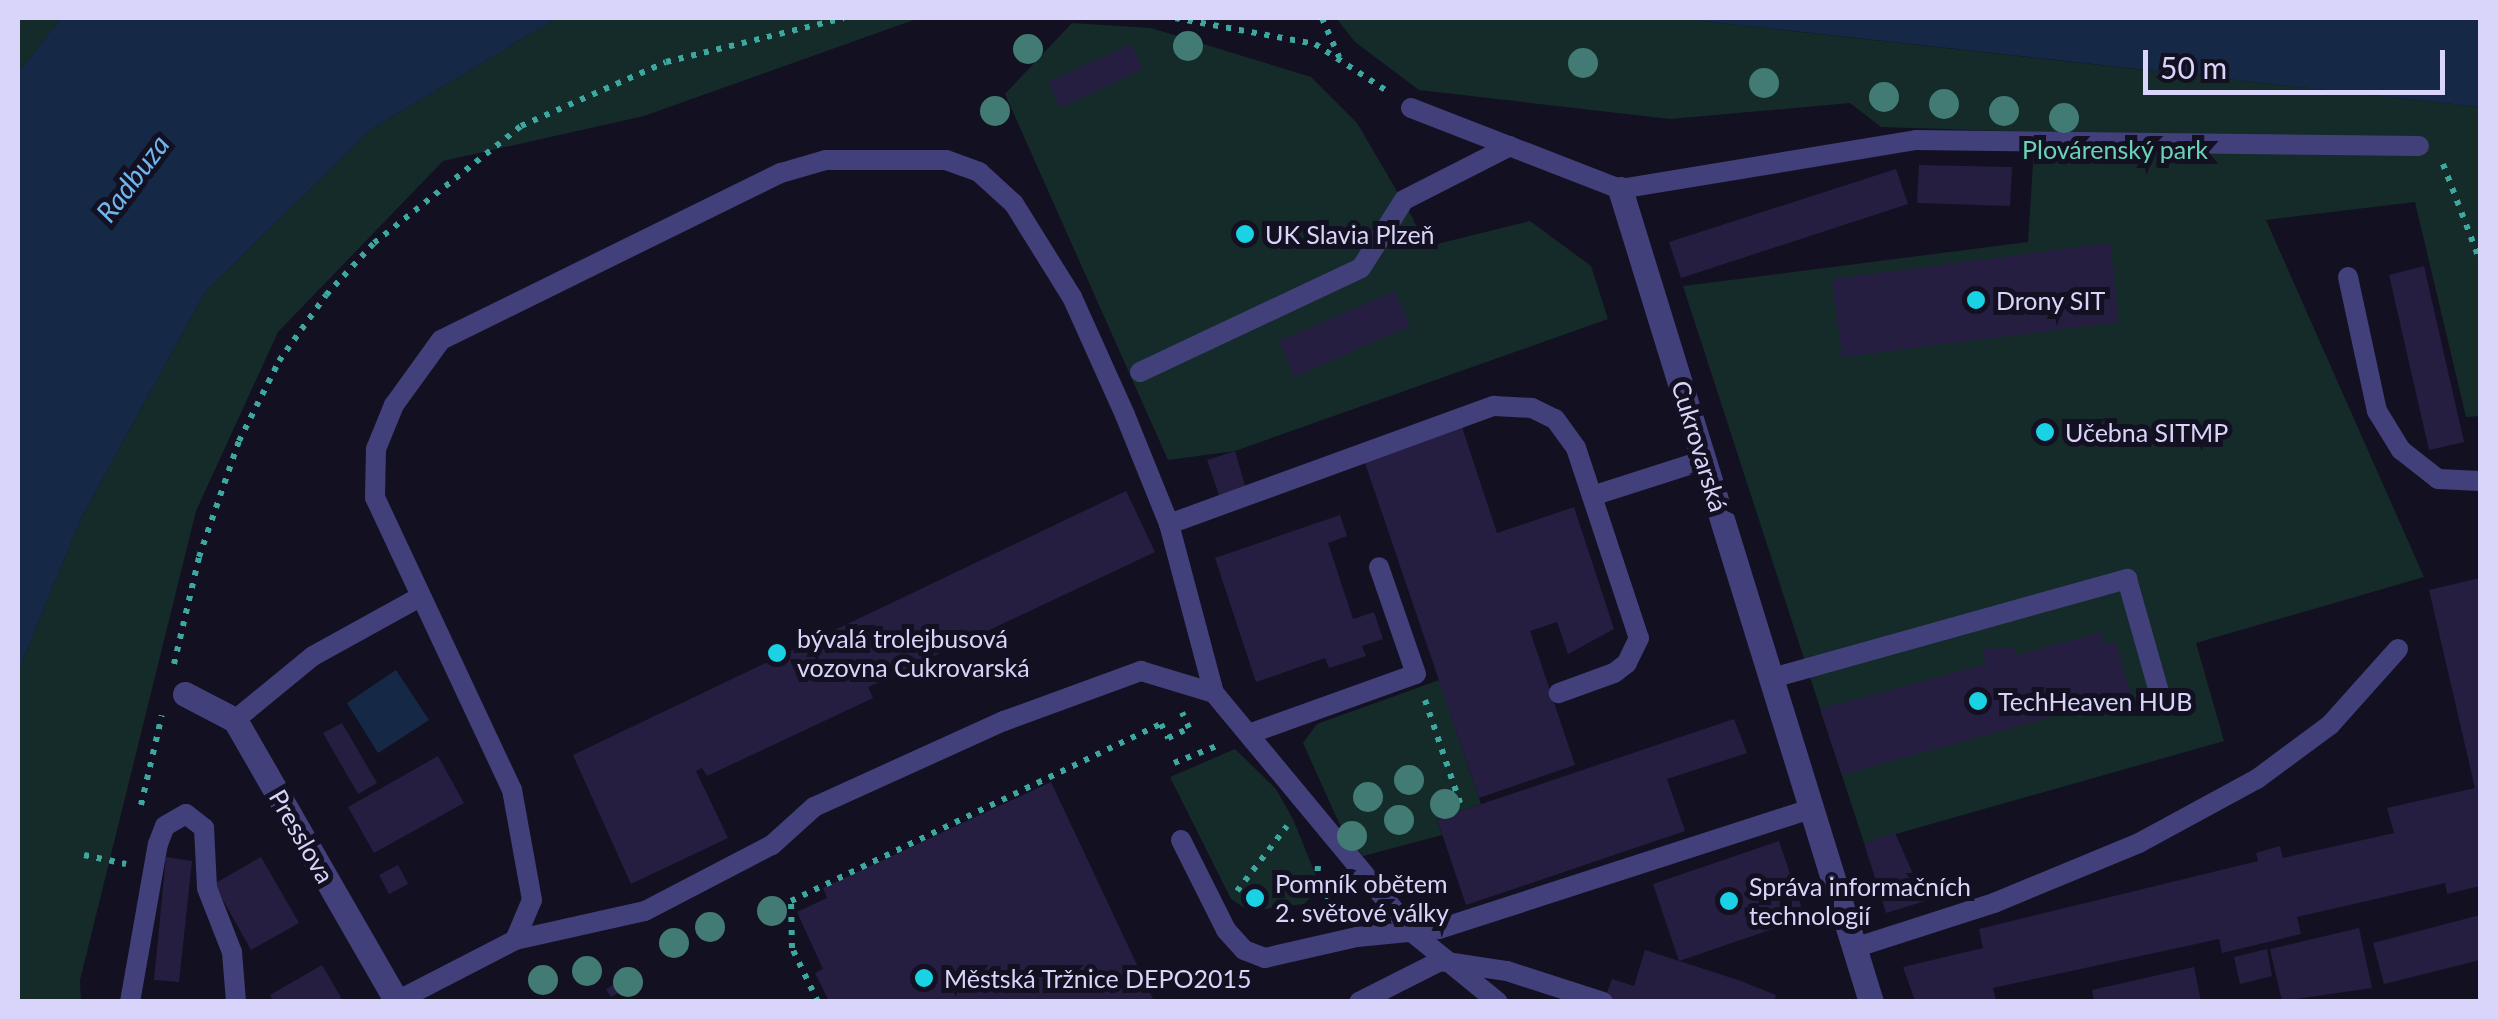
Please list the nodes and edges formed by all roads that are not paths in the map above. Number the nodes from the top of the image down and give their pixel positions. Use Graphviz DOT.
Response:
graph roads {
  1 [pos="1412,108"];
  2 [pos="1510,146"];
  3 [pos="2418,146"];
  4 [pos="1620,188"];
  5 [pos="2348,277"];
  6 [pos="1140,372"];
  7 [pos="1704,460"];
  8 [pos="2480,481"];
  9 [pos="1592,496"];
  10 [pos="1169,524"];
  11 [pos="1379,567"];
  12 [pos="418,598"];
  13 [pos="2398,649"];
  14 [pos="1772,678"];
  15 [pos="2158,692"];
  16 [pos="185,694"];
  17 [pos="1214,694"];
  18 [pos="1559,694"];
  19 [pos="235,720"];
  20 [pos="1249,734"];
  21 [pos="1811,808"];
  22 [pos="1181,840"];
  23 [pos="1413,934"];
  24 [pos="516,940"];
  25 [pos="1854,948"];
  26 [pos="1440,962"];
  27 [pos="1365,999"];
  28 [pos="397,1001"];
  29 [pos="130,1002"];
  30 [pos="236,1002"];
  31 [pos="1498,1002"];
  32 [pos="1603,1002"];
  33 [pos="1871,1002"];
  1 -- 2 [label="lane"];
  2 -- 4 [label="lane"];
  2 -- 6 [label="lane"];
  3 -- 4 [label="lane"];
  4 -- 7 [label="street, Cukrovarská"];
  5 -- 8 [label="lane"];
  7 -- 9 [label="lane"];
  7 -- 14 [label="street, Cukrovarská"];
  9 -- 10 [label="lane"];
  9 -- 18 [label="lane"];
  10 -- 12 [label="lane"];
  10 -- 17 [label="lane"];
  11 -- 20 [label="lane"];
  12 -- 19 [label="lane"];
  12 -- 24 [label="lane"];
  13 -- 25 [label="lane"];
  14 -- 15 [label="lane"];
  14 -- 21 [label="street, Cukrovarská"];
  16 -- 19 [label="street"];
  17 -- 20 [label="lane"];
  17 -- 24 [label="lane"];
  19 -- 28 [label="street, Presslova"];
  20 -- 23 [label="lane"];
  21 -- 23 [label="lane"];
  21 -- 25 [label="street, Cukrovarská"];
  22 -- 23 [label="lane"];
  23 -- 26 [label="lane"];
  24 -- 28 [label="lane"];
  25 -- 33 [label="street, Cukrovarská"];
  26 -- 27 [label="lane"];
  26 -- 31 [label="lane"];
  26 -- 32 [label="lane"];
  29 -- 30 [label="lane"];
}
